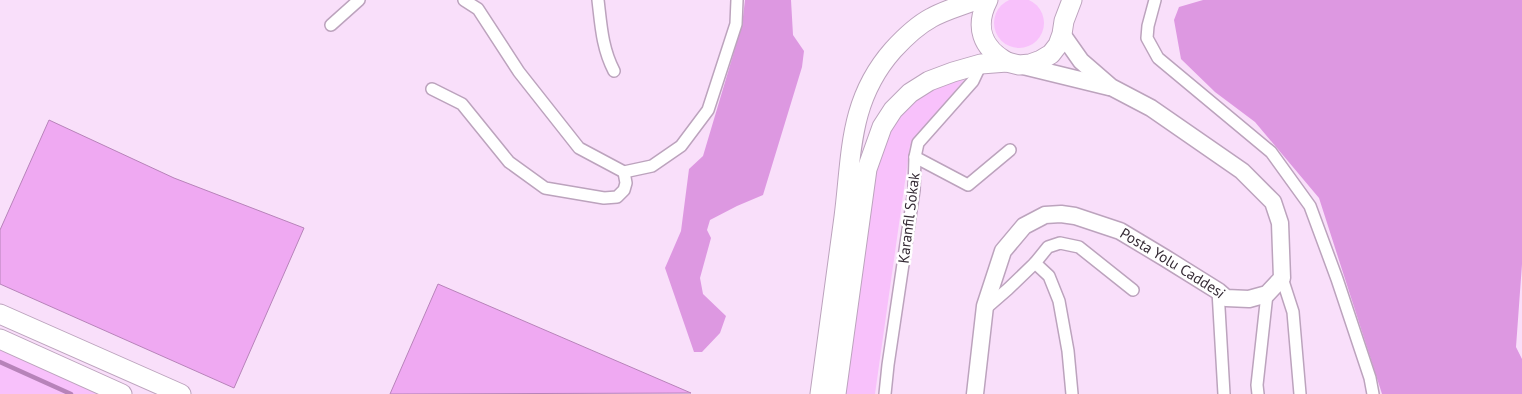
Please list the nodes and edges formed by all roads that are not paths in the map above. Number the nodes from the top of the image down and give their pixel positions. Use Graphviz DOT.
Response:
graph roads {
  1 [pos="359,0"];
  2 [pos="464,0"];
  3 [pos="598,0"];
  4 [pos="738,0"];
  5 [pos="976,0"];
  6 [pos="988,0"];
  7 [pos="1056,0"];
  8 [pos="1072,0"];
  9 [pos="1155,0"];
  10 [pos="331,25"];
  11 [pos="1063,28"];
  12 [pos="981,64"];
  13 [pos="1013,64"];
  14 [pos="614,71"];
  15 [pos="1111,87"];
  16 [pos="432,89"];
  17 [pos="1010,150"];
  18 [pos="915,157"];
  19 [pos="624,172"];
  20 [pos="1035,263"];
  21 [pos="1282,278"];
  22 [pos="1133,290"];
  23 [pos="1218,291"];
  24 [pos="1267,294"];
  25 [pos="985,309"];
  26 [pos="0,314"];
  27 [pos="0,339"];
  28 [pos="122,394"];
  29 [pos="181,394"];
  30 [pos="820,394"];
  31 [pos="836,394"];
  32 [pos="886,394"];
  33 [pos="975,394"];
  34 [pos="1072,394"];
  35 [pos="1224,394"];
  36 [pos="1258,394"];
  37 [pos="1300,394"];
  38 [pos="1373,394"];
  1 -- 10 [label="street"];
  2 -- 19 [label="street"];
  3 -- 14 [label="street"];
  4 -- 19 [label="street"];
  5 -- 30 [label="main road"];
  6 -- 13 [label="main road"];
  7 -- 11 [label="main road"];
  8 -- 11 [label="main road"];
  9 -- 38 [label="street"];
  11 -- 13 [label="main road"];
  11 -- 15 [label="street"];
  12 -- 13 [label="main road"];
  12 -- 18 [label="street, Karanfil Sokak"];
  12 -- 31 [label="main road"];
  13 -- 15 [label="street"];
  15 -- 21 [label="street"];
  16 -- 19 [label="street"];
  17 -- 18 [label="street"];
  18 -- 32 [label="street, Karanfil Sokak"];
  20 -- 22 [label="street"];
  20 -- 25 [label="street"];
  20 -- 34 [label="street"];
  21 -- 24 [label="street"];
  21 -- 37 [label="street"];
  23 -- 24 [label="street, Posta Yolu Caddesi"];
  23 -- 25 [label="street, Posta Yolu Caddesi"];
  23 -- 35 [label="street"];
  24 -- 36 [label="street"];
  25 -- 33 [label="street, Posta Yolu Caddesi"];
  26 -- 29 [label="main road"];
  27 -- 28 [label="main road"];
}
